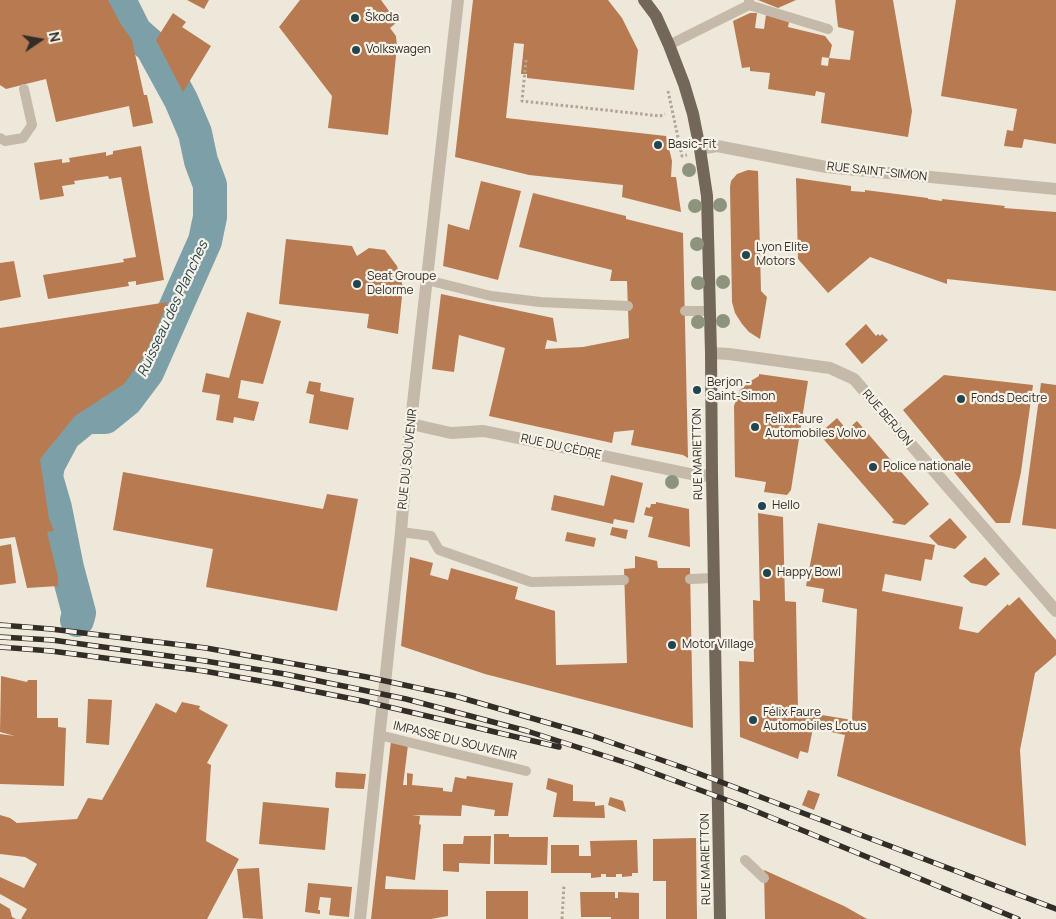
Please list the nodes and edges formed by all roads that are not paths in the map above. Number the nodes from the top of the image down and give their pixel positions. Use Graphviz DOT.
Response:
graph roads {
  1 [pos="458,0"];
  2 [pos="644,0"];
  3 [pos="749,2"];
  4 [pos="828,29"];
  5 [pos="669,45"];
  6 [pos="24,89"];
  7 [pos="0,138"];
  8 [pos="700,149"];
  9 [pos="1056,189"];
  10 [pos="427,280"];
  11 [pos="628,306"];
  12 [pos="685,311"];
  13 [pos="710,311"];
  14 [pos="711,353"];
  15 [pos="411,424"];
  16 [pos="712,475"];
  17 [pos="401,532"];
  18 [pos="714,578"];
  19 [pos="690,579"];
  20 [pos="624,580"];
  21 [pos="1056,611"];
  22 [pos="379,735"];
  23 [pos="526,771"];
  24 [pos="745,860"];
  25 [pos="764,878"];
  26 [pos="360,919"];
  27 [pos="720,919"];
  1 -- 10 [label="street, RUE DU SOUVENIR"];
  2 -- 5 [label="main road, RUE MARIETTON"];
  3 -- 4 [label="lane"];
  3 -- 5 [label="lane"];
  5 -- 8 [label="main road, RUE MARIETTON"];
  6 -- 7 [label="lane"];
  8 -- 9 [label="street, RUE SAINT-SIMON"];
  8 -- 13 [label="main road, RUE MARIETTON"];
  10 -- 11 [label="lane"];
  10 -- 15 [label="street, RUE DU SOUVENIR"];
  12 -- 13 [label="lane"];
  13 -- 14 [label="main road, RUE MARIETTON"];
  14 -- 16 [label="main road, RUE MARIETTON"];
  14 -- 21 [label="street, RUE BERJON"];
  15 -- 16 [label="street, RUE DU CÈDRE"];
  15 -- 17 [label="street, RUE DU SOUVENIR"];
  16 -- 18 [label="main road, RUE MARIETTON"];
  17 -- 20 [label="lane"];
  17 -- 22 [label="street, RUE DU SOUVENIR"];
  18 -- 19 [label="lane"];
  18 -- 27 [label="main road, RUE MARIETTON"];
  22 -- 23 [label="lane, IMPASSE DU SOUVENIR"];
  22 -- 26 [label="street, RUE DU SOUVENIR"];
  24 -- 25 [label="lane"];
}
